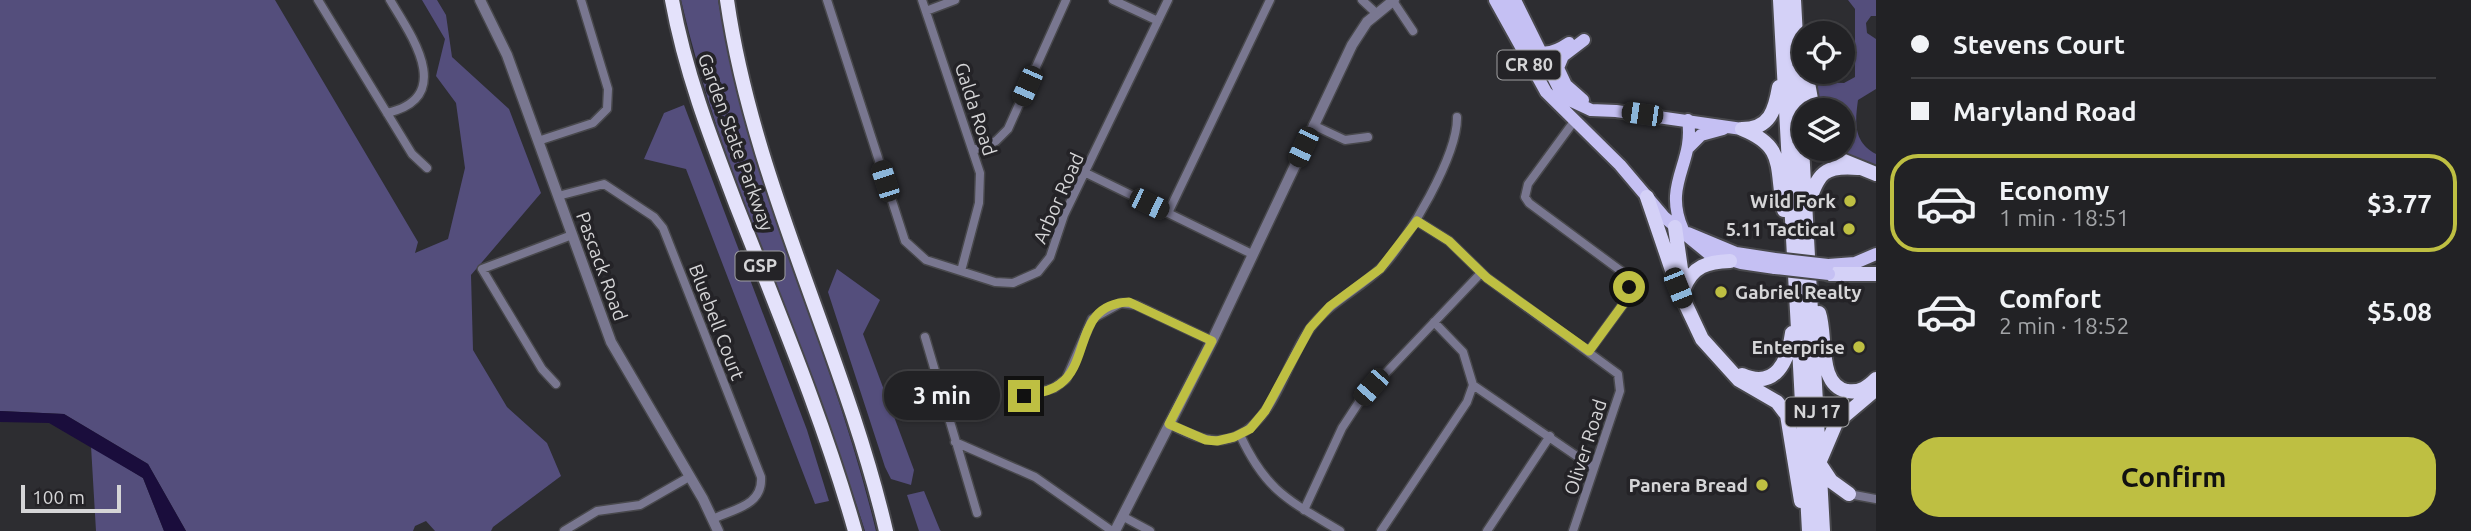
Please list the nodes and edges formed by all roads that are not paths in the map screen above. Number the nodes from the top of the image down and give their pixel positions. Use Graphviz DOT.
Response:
graph roads {
  1 [pos="318,0"];
  2 [pos="390,0"];
  3 [pos="480,0"];
  4 [pos="581,0"];
  5 [pos="672,0"];
  6 [pos="727,0"];
  7 [pos="827,0"];
  8 [pos="922,0"];
  9 [pos="955,0"];
  10 [pos="1066,0"];
  11 [pos="1113,0"];
  12 [pos="1168,0"];
  13 [pos="1362,0"];
  14 [pos="1393,0"];
  15 [pos="1495,0"];
  16 [pos="1501,0"];
  17 [pos="1516,0"];
  18 [pos="1780,0"];
  19 [pos="1794,0"];
  20 [pos="1269,1"];
  21 [pos="926,11"];
  22 [pos="1376,13"];
  23 [pos="1158,21"];
  24 [pos="1795,21"];
  25 [pos="1413,31"];
  26 [pos="1542,54"];
  27 [pos="1783,65"];
  28 [pos="1799,84"];
  29 [pos="1561,96"];
  30 [pos="1616,111"];
  31 [pos="387,113"];
  32 [pos="1457,117"];
  33 [pos="1576,120"];
  34 [pos="1688,120"];
  35 [pos="1313,125"];
  36 [pos="1737,128"];
  37 [pos="1368,137"];
  38 [pos="538,141"];
  39 [pos="974,150"];
  40 [pos="1687,151"];
  41 [pos="1846,161"];
  42 [pos="427,168"];
  43 [pos="1858,168"];
  44 [pos="1086,173"];
  45 [pos="1876,174"];
  46 [pos="558,196"];
  47 [pos="1647,197"];
  48 [pos="1806,211"];
  49 [pos="1168,213"];
  50 [pos="1417,221"];
  51 [pos="1679,229"];
  52 [pos="572,235"];
  53 [pos="1793,244"];
  54 [pos="1252,254"];
  55 [pos="1876,254"];
  56 [pos="1730,261"];
  57 [pos="1876,262"];
  58 [pos="1775,263"];
  59 [pos="1829,270"];
  60 [pos="961,271"];
  61 [pos="1481,273"];
  62 [pos="1876,274"];
  63 [pos="1684,288"];
  64 [pos="1811,294"];
  65 [pos="1796,304"];
  66 [pos="1686,308"];
  67 [pos="1434,322"];
  68 [pos="925,337"];
  69 [pos="1212,341"];
  70 [pos="1589,351"];
  71 [pos="1728,368"];
  72 [pos="1876,379"];
  73 [pos="556,384"];
  74 [pos="1473,385"];
  75 [pos="1876,389"];
  76 [pos="1023,392"];
  77 [pos="1169,424"];
  78 [pos="1240,435"];
  79 [pos="1550,436"];
  80 [pos="955,442"];
  81 [pos="1819,463"];
  82 [pos="1594,468"];
  83 [pos="690,477"];
  84 [pos="1850,494"];
  85 [pos="1876,499"];
  86 [pos="1304,510"];
  87 [pos="977,513"];
  88 [pos="1122,516"];
  89 [pos="713,519"];
  90 [pos="1816,526"];
  91 [pos="564,531"];
  92 [pos="718,531"];
  93 [pos="855,531"];
  94 [pos="886,531"];
  95 [pos="1113,531"];
  96 [pos="1150,531"];
  97 [pos="1340,531"];
  98 [pos="1381,531"];
  99 [pos="1486,531"];
  100 [pos="1573,531"];
  1 -- 31 [label="street"];
  2 -- 31 [label="street"];
  3 -- 38 [label="street, Pascack Road"];
  4 -- 38 [label="street"];
  5 -- 93 [label="highway, Garden State Parkway / GSP"];
  6 -- 94 [label="highway, Garden State Parkway / GSP"];
  7 -- 60 [label="street, Arbor Road"];
  8 -- 21 [label="street, Galda Road"];
  9 -- 21 [label="street"];
  10 -- 39 [label="street"];
  11 -- 23 [label="street"];
  12 -- 23 [label="street, Arbor Road"];
  13 -- 22 [label="street"];
  14 -- 22 [label="street"];
  14 -- 25 [label="street"];
  15 -- 33 [label="main road, CR 80"];
  16 -- 26 [label="main road"];
  17 -- 26 [label="main road, CR 80"];
  18 -- 27 [label="highway, NJ 17"];
  19 -- 24 [label="highway, NJ 17"];
  20 -- 49 [label="street"];
  21 -- 39 [label="street, Galda Road"];
  22 -- 35 [label="street"];
  23 -- 44 [label="street, Arbor Road"];
  26 -- 29 [label="main road, CR 80"];
  26 -- 30 [label="main road"];
  27 -- 36 [label="highway"];
  27 -- 53 [label="highway, NJ 17"];
  28 -- 48 [label="highway, NJ 17"];
  29 -- 30 [label="main road"];
  29 -- 33 [label="main road, CR 80"];
  30 -- 34 [label="main road"];
  31 -- 42 [label="street"];
  32 -- 50 [label="street"];
  33 -- 47 [label="main road, CR 80"];
  33 -- 70 [label="street"];
  34 -- 36 [label="main road"];
  34 -- 40 [label="main road"];
  35 -- 37 [label="street"];
  35 -- 54 [label="street"];
  36 -- 40 [label="main road"];
  36 -- 53 [label="highway"];
  38 -- 46 [label="street, Pascack Road"];
  39 -- 60 [label="street, Galda Road"];
  40 -- 51 [label="main road"];
  41 -- 43 [label="highway"];
  43 -- 45 [label="highway"];
  43 -- 48 [label="highway"];
  44 -- 49 [label="street"];
  44 -- 60 [label="street, Arbor Road"];
  46 -- 52 [label="street, Pascack Road"];
  46 -- 89 [label="street, Bluebell Court"];
  47 -- 51 [label="main road, CR 80"];
  47 -- 66 [label="highway"];
  48 -- 64 [label="highway, NJ 17"];
  49 -- 54 [label="street"];
  50 -- 61 [label="street, Oliver Road"];
  50 -- 78 [label="street"];
  51 -- 56 [label="main road, CR 80"];
  51 -- 58 [label="main road, CR 80"];
  51 -- 63 [label="highway"];
  52 -- 73 [label="street"];
  52 -- 83 [label="street, Pascack Road"];
  53 -- 65 [label="highway, NJ 17"];
  54 -- 69 [label="street"];
  55 -- 59 [label="main road, CR 80"];
  56 -- 58 [label="main road, CR 80"];
  56 -- 63 [label="highway"];
  57 -- 59 [label="main road, CR 80"];
  58 -- 59 [label="main road, CR 80, bridge"];
  59 -- 62 [label="highway"];
  61 -- 67 [label="street"];
  61 -- 70 [label="street, Oliver Road"];
  63 -- 66 [label="highway"];
  64 -- 72 [label="highway"];
  64 -- 81 [label="highway, NJ 17"];
  65 -- 71 [label="highway"];
  65 -- 90 [label="highway, NJ 17"];
  66 -- 71 [label="highway"];
  67 -- 74 [label="street"];
  67 -- 86 [label="street"];
  68 -- 80 [label="street"];
  69 -- 76 [label="street"];
  69 -- 77 [label="street"];
  70 -- 82 [label="street, Oliver Road"];
  71 -- 90 [label="highway"];
  74 -- 79 [label="street"];
  74 -- 98 [label="street"];
  75 -- 81 [label="highway"];
  77 -- 78 [label="street"];
  77 -- 88 [label="street"];
  78 -- 86 [label="street"];
  79 -- 82 [label="street"];
  79 -- 99 [label="street"];
  80 -- 87 [label="street"];
  80 -- 95 [label="street"];
  81 -- 84 [label="highway"];
  81 -- 90 [label="highway, NJ 17"];
  82 -- 100 [label="street, Oliver Road"];
  83 -- 89 [label="street, Pascack Road"];
  83 -- 91 [label="street"];
  84 -- 85 [label="street"];
  84 -- 90 [label="highway"];
  86 -- 97 [label="street"];
  88 -- 95 [label="street"];
  88 -- 96 [label="street"];
  89 -- 92 [label="street, Pascack Road"];
}
